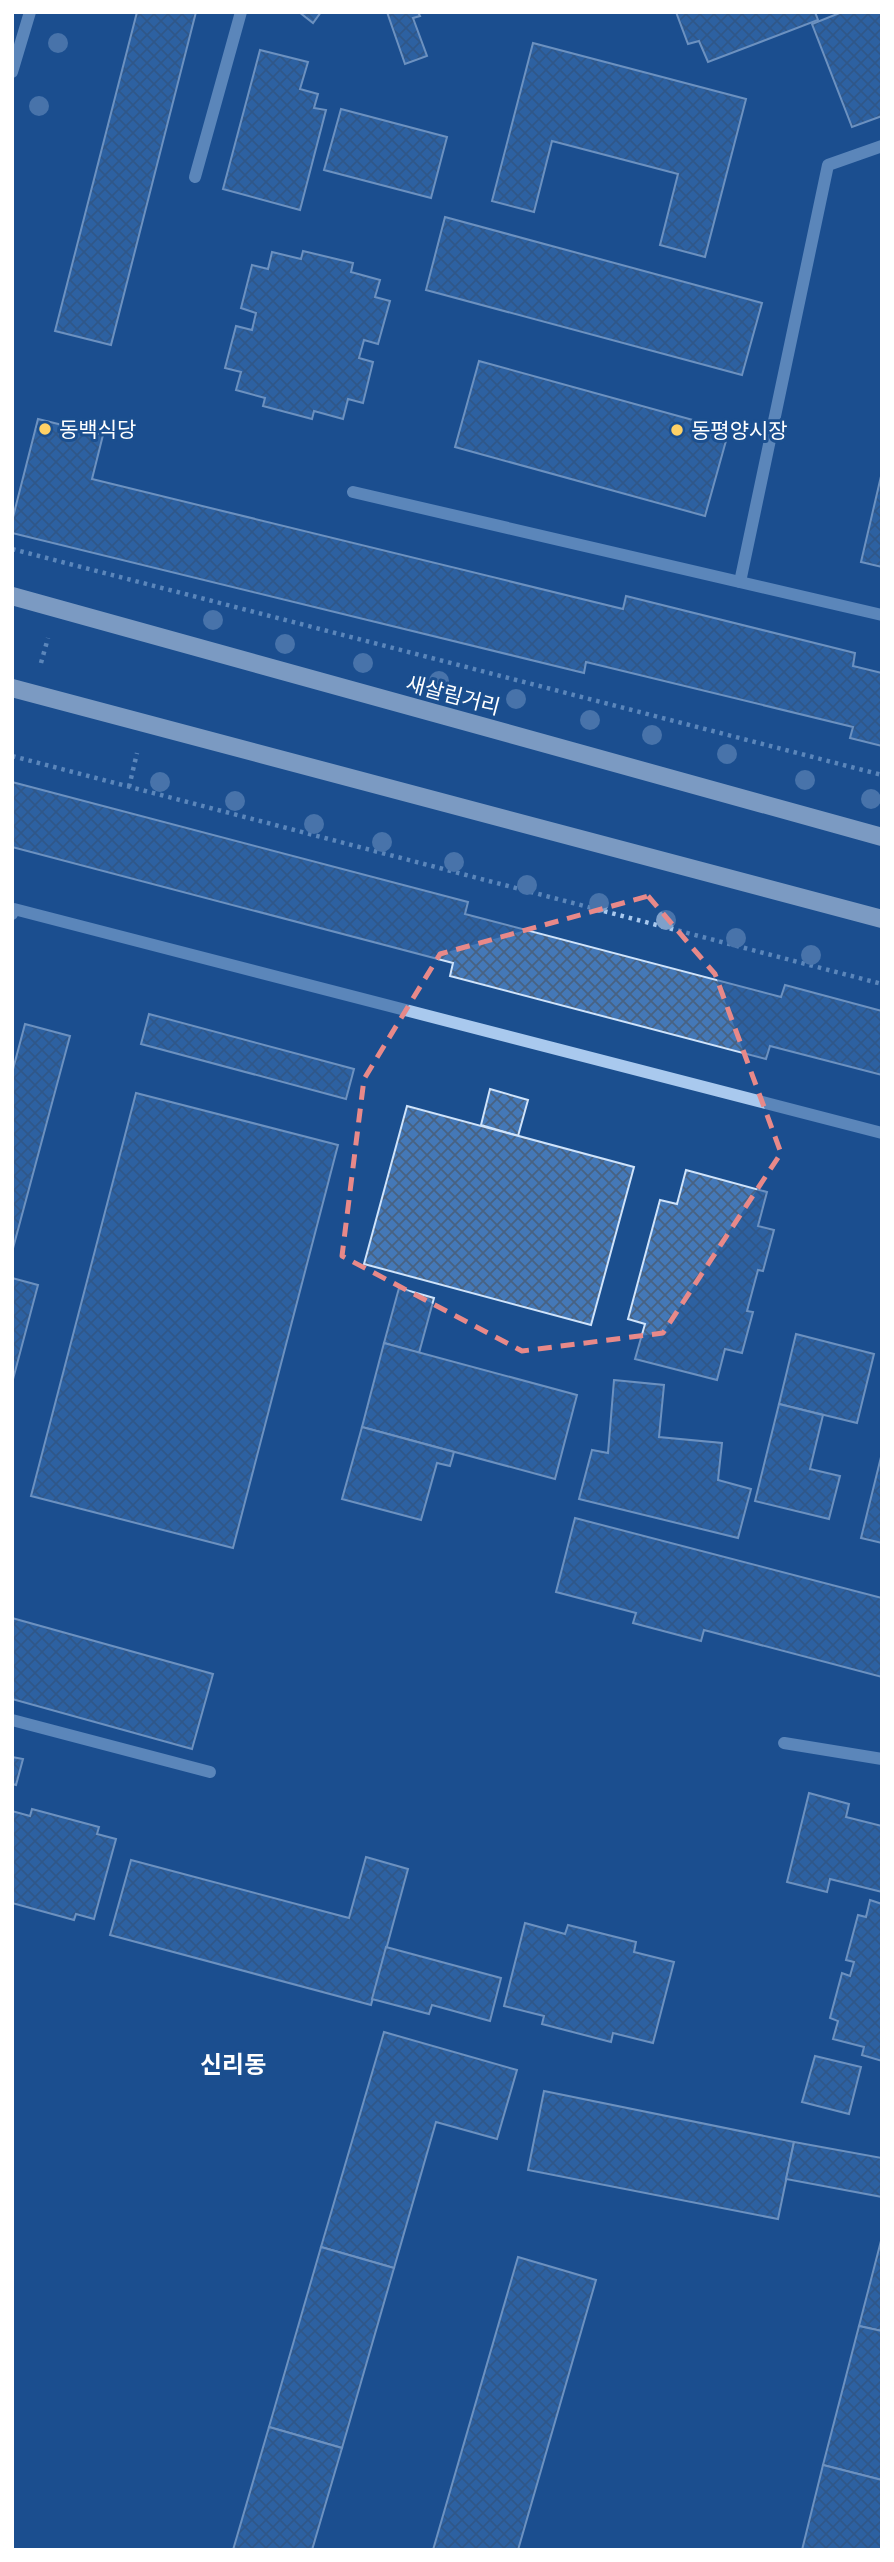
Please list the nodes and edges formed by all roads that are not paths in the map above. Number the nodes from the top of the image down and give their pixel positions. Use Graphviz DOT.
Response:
graph roads {
  1 [pos="30,12"];
  2 [pos="241,12"];
  3 [pos="12,72"];
  4 [pos="882,146"];
  5 [pos="195,177"];
  6 [pos="353,492"];
  7 [pos="740,582"];
  8 [pos="12,596"];
  9 [pos="882,615"];
  10 [pos="12,688"];
  11 [pos="882,837"];
  12 [pos="12,914"];
  13 [pos="882,919"];
  14 [pos="882,1133"];
  15 [pos="12,1720"];
  16 [pos="784,1743"];
  17 [pos="882,1759"];
  18 [pos="210,1772"];
  1 -- 3 [label="street"];
  2 -- 5 [label="street"];
  4 -- 7 [label="street"];
  6 -- 7 [label="street"];
  7 -- 9 [label="street"];
  8 -- 11 [label="main road, 새살림거리"];
  10 -- 13 [label="main road"];
  12 -- 14 [label="street"];
  15 -- 18 [label="street"];
  16 -- 17 [label="street"];
}
